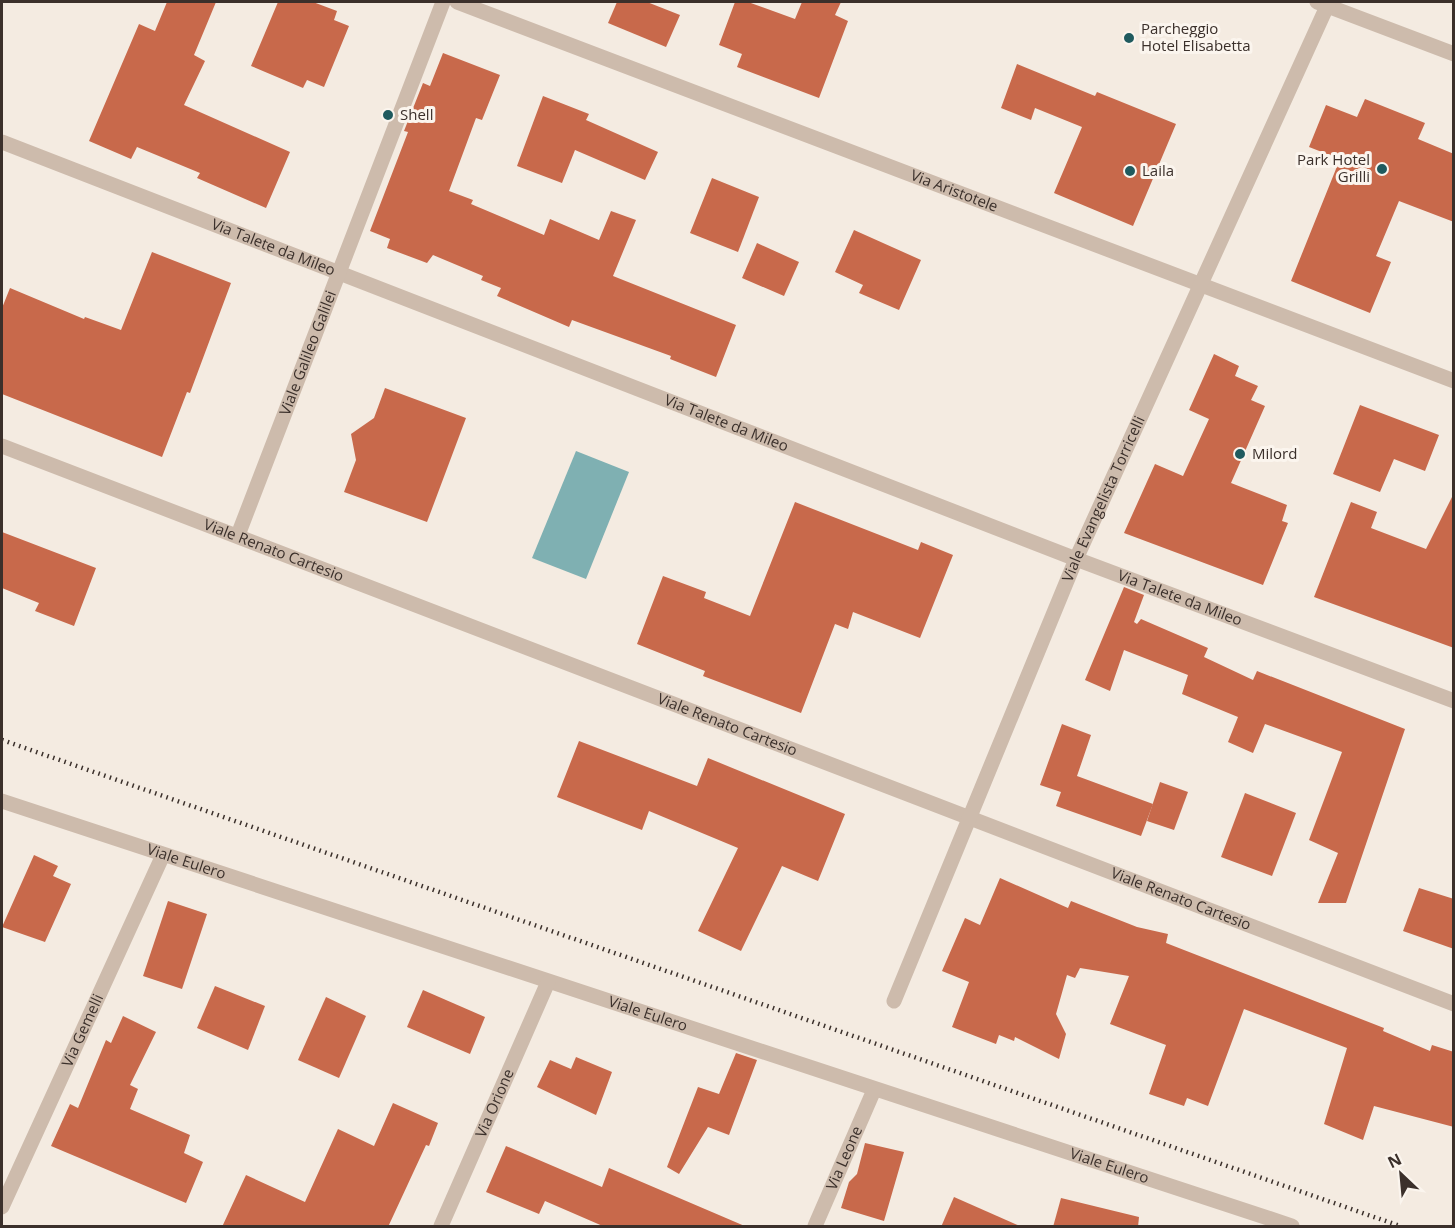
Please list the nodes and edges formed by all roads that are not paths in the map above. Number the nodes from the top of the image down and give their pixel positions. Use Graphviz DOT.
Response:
graph roads {
  1 [pos="443,2"];
  2 [pos="457,2"];
  3 [pos="1324,3"];
  4 [pos="1454,54"];
  5 [pos="2,142"];
  6 [pos="338,272"];
  7 [pos="1200,282"];
  8 [pos="1454,381"];
  9 [pos="2,446"];
  10 [pos="238,535"];
  11 [pos="1076,559"];
  12 [pos="1454,701"];
  13 [pos="2,801"];
  14 [pos="968,818"];
  15 [pos="163,855"];
  16 [pos="548,982"];
  17 [pos="894,1001"];
  18 [pos="1454,1004"];
  19 [pos="874,1090"];
  20 [pos="2,1207"];
  21 [pos="1289,1226"];
  22 [pos="441,1227"];
  23 [pos="815,1227"];
  1 -- 6 [label="street, Viale Galileo Galilei"];
  2 -- 7 [label="street, Via Aristotele"];
  3 -- 4 [label="street"];
  3 -- 7 [label="street, Viale Evangelista Torricelli"];
  5 -- 6 [label="street, Via Talete da Mileo"];
  6 -- 10 [label="street, Viale Galileo Galilei"];
  6 -- 11 [label="street, Via Talete da Mileo"];
  7 -- 8 [label="street, Via Aristotele"];
  7 -- 11 [label="street, Viale Evangelista Torricelli"];
  9 -- 10 [label="street, Viale Renato Cartesio"];
  10 -- 14 [label="street, Viale Renato Cartesio"];
  11 -- 12 [label="street, Via Talete da Mileo"];
  11 -- 14 [label="street, Viale Evangelista Torricelli"];
  13 -- 15 [label="street, Viale Eulero"];
  14 -- 17 [label="street, Viale Evangelista Torricelli"];
  14 -- 18 [label="street, Viale Renato Cartesio"];
  15 -- 16 [label="street, Viale Eulero"];
  15 -- 20 [label="street, Via Gemelli"];
  16 -- 19 [label="street, Viale Eulero"];
  16 -- 22 [label="street, Via Orione"];
  19 -- 21 [label="street, Viale Eulero"];
  19 -- 23 [label="street, Via Leone"];
}
